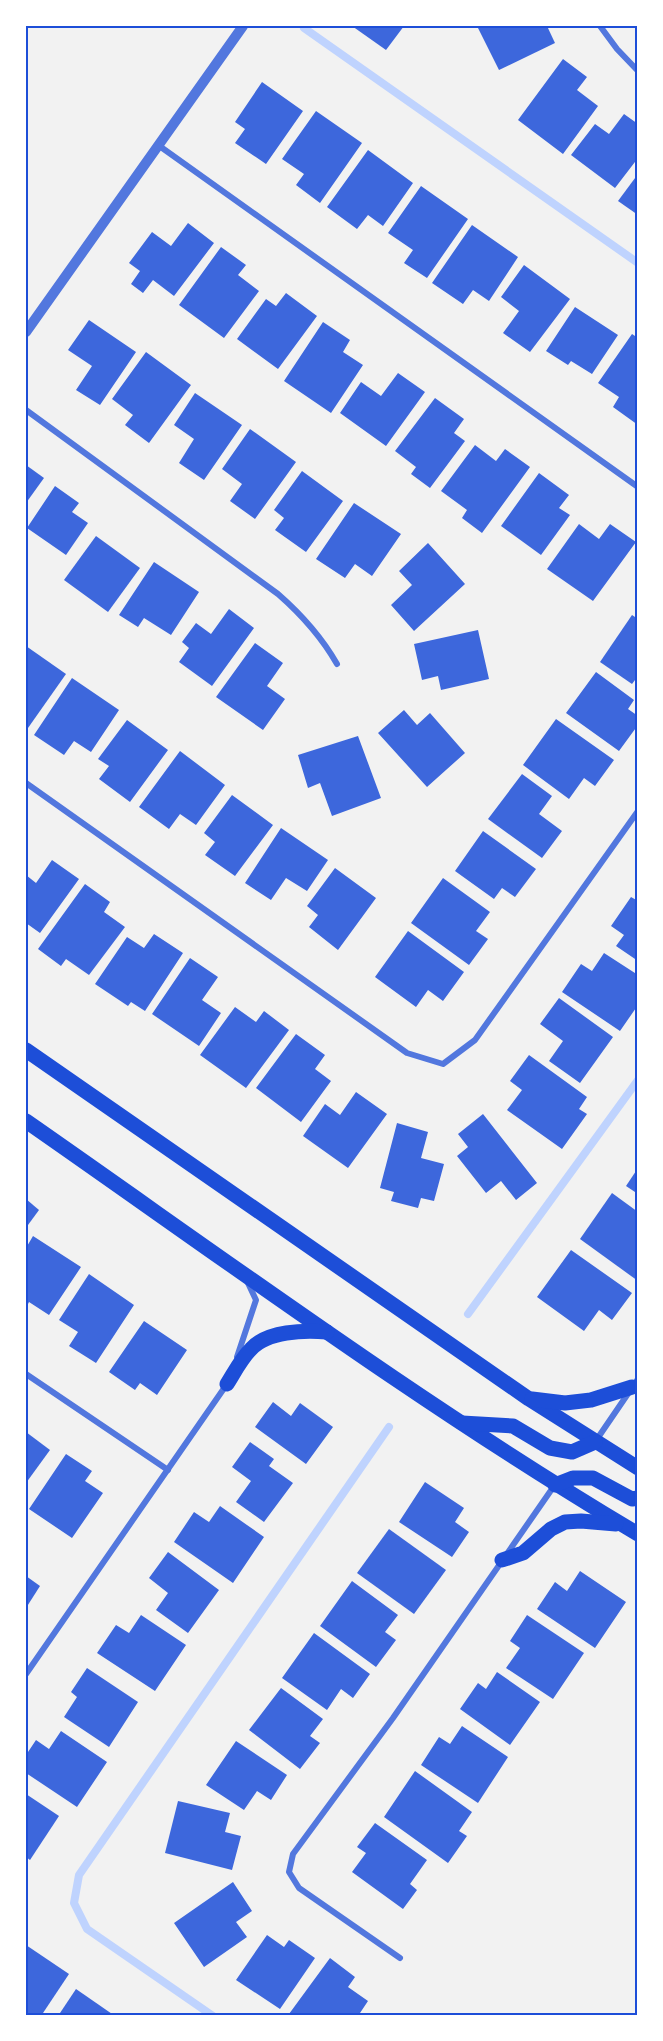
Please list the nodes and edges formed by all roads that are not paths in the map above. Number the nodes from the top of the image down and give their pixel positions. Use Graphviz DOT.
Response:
graph roads {
  1 [pos="243,26"];
  2 [pos="600,26"];
  3 [pos="638,71"];
  4 [pos="158,145"];
  5 [pos="26,332"];
  6 [pos="26,410"];
  7 [pos="638,487"];
  8 [pos="337,664"];
  9 [pos="26,783"];
  10 [pos="638,811"];
  11 [pos="26,1050"];
  12 [pos="26,1121"];
  13 [pos="243,1272"];
  14 [pos="327,1332"];
  15 [pos="26,1374"];
  16 [pos="635,1383"];
  17 [pos="227,1384"];
  18 [pos="529,1399"];
  19 [pos="462,1423"];
  20 [pos="595,1442"];
  21 [pos="638,1468"];
  22 [pos="168,1470"];
  23 [pos="555,1485"];
  24 [pos="638,1498"];
  25 [pos="621,1524"];
  26 [pos="638,1534"];
  27 [pos="502,1560"];
  28 [pos="26,1674"];
  29 [pos="400,1958"];
  1 -- 4 [label="street"];
  2 -- 3 [label="street"];
  4 -- 5 [label="street"];
  4 -- 7 [label="street"];
  6 -- 8 [label="street"];
  9 -- 10 [label="street"];
  11 -- 18 [label="main road"];
  12 -- 13 [label="main road"];
  13 -- 14 [label="main road"];
  13 -- 17 [label="street"];
  14 -- 17 [label="main road"];
  14 -- 19 [label="main road"];
  15 -- 22 [label="street"];
  16 -- 18 [label="main road"];
  16 -- 20 [label="street"];
  17 -- 22 [label="street"];
  18 -- 20 [label="main road"];
  19 -- 20 [label="main road"];
  19 -- 23 [label="main road"];
  20 -- 21 [label="main road"];
  22 -- 28 [label="street"];
  23 -- 24 [label="main road"];
  23 -- 25 [label="main road"];
  23 -- 27 [label="street"];
  25 -- 26 [label="main road"];
  25 -- 27 [label="main road"];
  27 -- 29 [label="street"];
}
